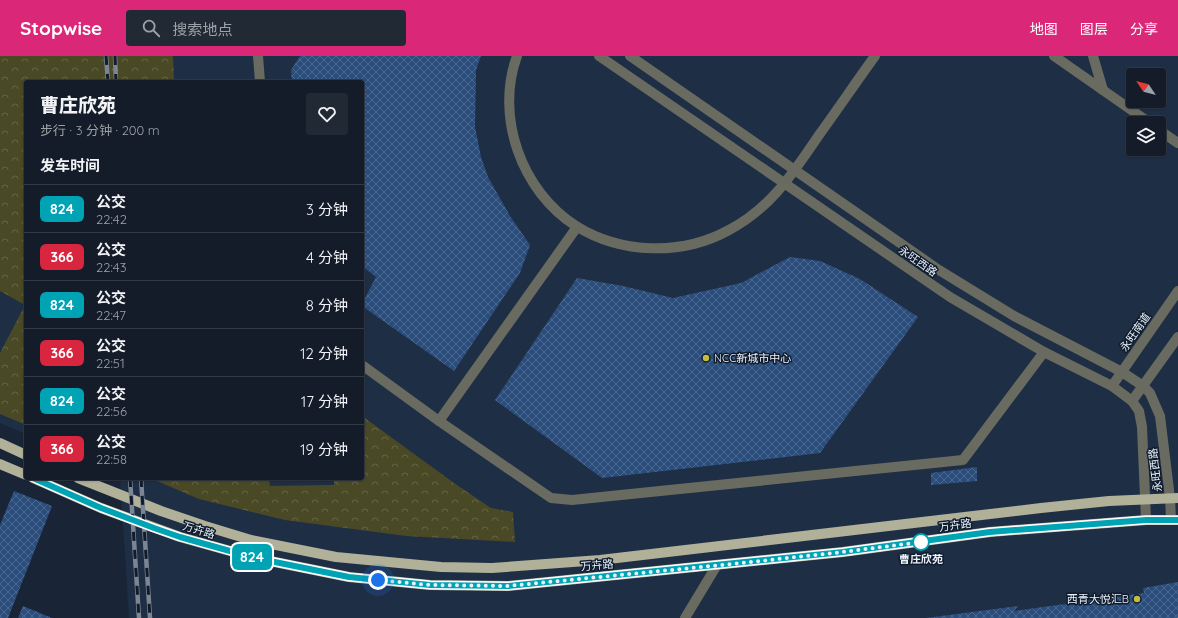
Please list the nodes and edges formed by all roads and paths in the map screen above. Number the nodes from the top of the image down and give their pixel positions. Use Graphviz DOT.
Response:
graph roads {
  1 [pos="258,56"];
  2 [pos="517,56"];
  3 [pos="599,56"];
  4 [pos="630,56"];
  5 [pos="875,56"];
  6 [pos="1054,56"];
  7 [pos="1092,56"];
  8 [pos="260,80"];
  9 [pos="1103,90"];
  10 [pos="1140,116"];
  11 [pos="1166,135"];
  12 [pos="1178,143"];
  13 [pos="795,170"];
  14 [pos="785,184"];
  15 [pos="577,227"];
  16 [pos="1178,292"];
  17 [pos="1178,336"];
  18 [pos="1044,352"];
  19 [pos="364,366"];
  20 [pos="1122,372"];
  21 [pos="1112,386"];
  22 [pos="1143,386"];
  23 [pos="1132,401"];
  24 [pos="439,421"];
  25 [pos="0,443"];
  26 [pos="24,454"];
  27 [pos="0,464"];
  28 [pos="24,474"];
  29 [pos="38,480"];
  30 [pos="83,480"];
  31 [pos="1174,498"];
  32 [pos="1146,499"];
  33 [pos="1174,519"];
  34 [pos="1146,520"];
  35 [pos="717,565"];
  36 [pos="685,618"];
  1 -- 8 [label="street"];
  2 -- 15 [label="street"];
  3 -- 14 [label="street, 永旺西路"];
  4 -- 13 [label="street, 永旺西路"];
  5 -- 13 [label="street"];
  6 -- 9 [label="street"];
  7 -- 9 [label="street"];
  9 -- 10 [label="street"];
  11 -- 12 [label="street"];
  13 -- 14 [label="street"];
  13 -- 20 [label="street, 永旺西路"];
  14 -- 15 [label="street"];
  14 -- 18 [label="street, 永旺西路"];
  15 -- 24 [label="street"];
  16 -- 20 [label="street, 永旺南道"];
  17 -- 22 [label="street"];
  18 -- 21 [label="street, 永旺西路"];
  18 -- 24 [label="street"];
  19 -- 24 [label="street"];
  20 -- 21 [label="street, 永旺南道"];
  20 -- 22 [label="street, 永旺西路"];
  21 -- 23 [label="street, 永旺西路"];
  22 -- 23 [label="street"];
  22 -- 31 [label="street, 永旺西路"];
  23 -- 32 [label="street, 永旺西路"];
  25 -- 26 [label="main road"];
  27 -- 28 [label="main road"];
  29 -- 35 [label="main road, 万卉路"];
  30 -- 32 [label="main road, 万卉路"];
  31 -- 32 [label="main road, 万卉路"];
  31 -- 33 [label="street, 永旺西路"];
  32 -- 34 [label="street, 永旺西路"];
  33 -- 34 [label="main road, 万卉路"];
  34 -- 35 [label="main road, 万卉路"];
  35 -- 36 [label="street"];
}
